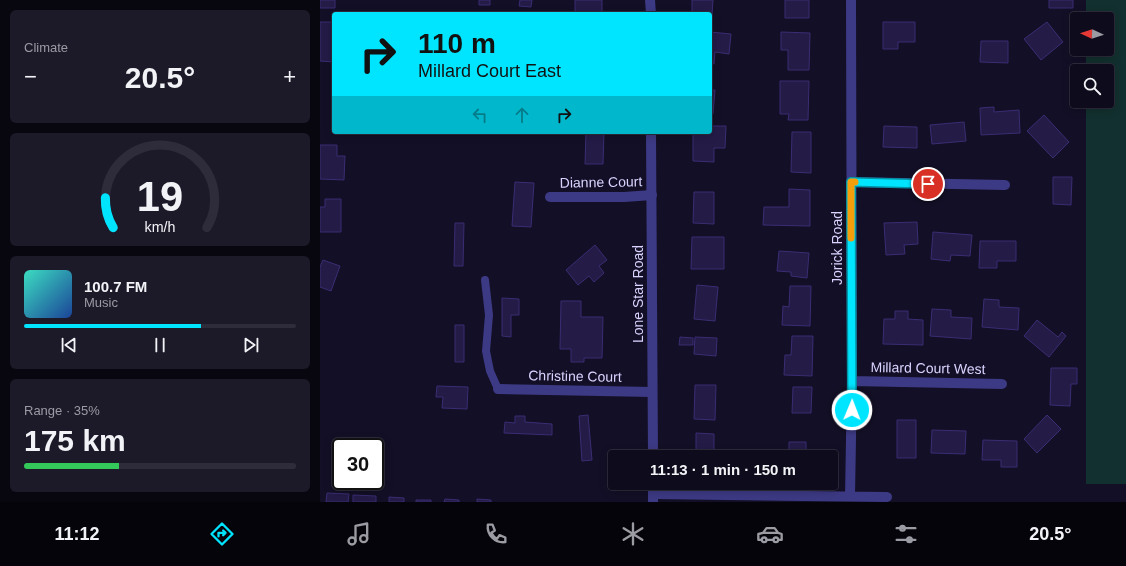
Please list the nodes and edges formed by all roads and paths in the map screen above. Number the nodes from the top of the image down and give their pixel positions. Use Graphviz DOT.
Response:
graph roads {
  1 [pos="650,0"];
  2 [pos="851,0"];
  3 [pos="650,12"];
  4 [pos="652,134"];
  5 [pos="851,182"];
  6 [pos="1005,185"];
  7 [pos="652,195"];
  8 [pos="550,197"];
  9 [pos="485,280"];
  10 [pos="852,381"];
  11 [pos="1002,384"];
  12 [pos="498,389"];
  13 [pos="652,392"];
  14 [pos="653,450"];
  15 [pos="850,496"];
  16 [pos="887,497"];
  17 [pos="653,498"];
  1 -- 3 [label="street"];
  2 -- 5 [label="street, Jorick Road"];
  4 -- 7 [label="street, Lone Star Road"];
  5 -- 6 [label="street"];
  5 -- 10 [label="street, Jorick Road"];
  7 -- 8 [label="street, Dianne Court"];
  7 -- 13 [label="street, Lone Star Road"];
  9 -- 12 [label="lane"];
  10 -- 11 [label="street, Millard Court West"];
  10 -- 15 [label="street, Jorick Road"];
  12 -- 13 [label="street, Christine Court"];
  13 -- 14 [label="street, Lone Star Road"];
  15 -- 16 [label="street"];
  15 -- 17 [label="street"];
}
